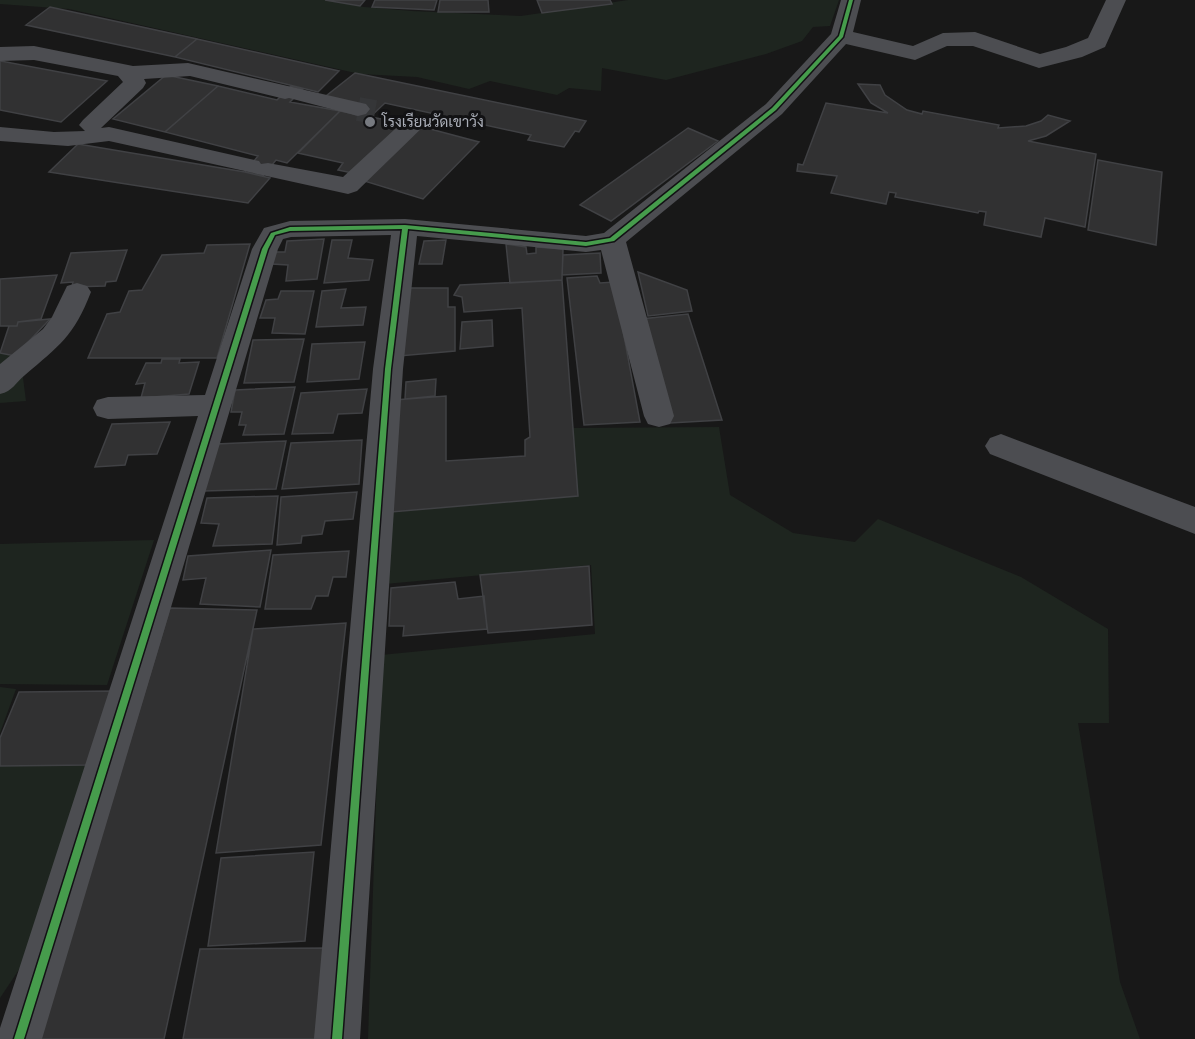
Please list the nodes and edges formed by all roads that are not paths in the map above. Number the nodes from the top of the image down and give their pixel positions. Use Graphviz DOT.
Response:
graph roads {
  1 [pos="851,0"];
  2 [pos="1116,0"];
  3 [pos="841,36"];
  4 [pos="0,54"];
  5 [pos="128,73"];
  6 [pos="358,109"];
  7 [pos="395,117"];
  8 [pos="91,125"];
  9 [pos="0,134"];
  10 [pos="405,227"];
  11 [pos="612,240"];
  12 [pos="77,292"];
  13 [pos="4,370"];
  14 [pos="218,405"];
  15 [pos="108,408"];
  16 [pos="659,416"];
  17 [pos="1001,446"];
  18 [pos="1195,521"];
  19 [pos="19,1039"];
  20 [pos="337,1039"];
  1 -- 3 [label="street"];
  2 -- 3 [label="street"];
  3 -- 11 [label="street"];
  4 -- 5 [label="street"];
  5 -- 6 [label="street"];
  5 -- 8 [label="street"];
  7 -- 9 [label="street"];
  10 -- 11 [label="street"];
  10 -- 14 [label="street"];
  10 -- 20 [label="street"];
  11 -- 16 [label="street"];
  12 -- 13 [label="street"];
  14 -- 15 [label="street"];
  14 -- 19 [label="street"];
  17 -- 18 [label="street"];
}
